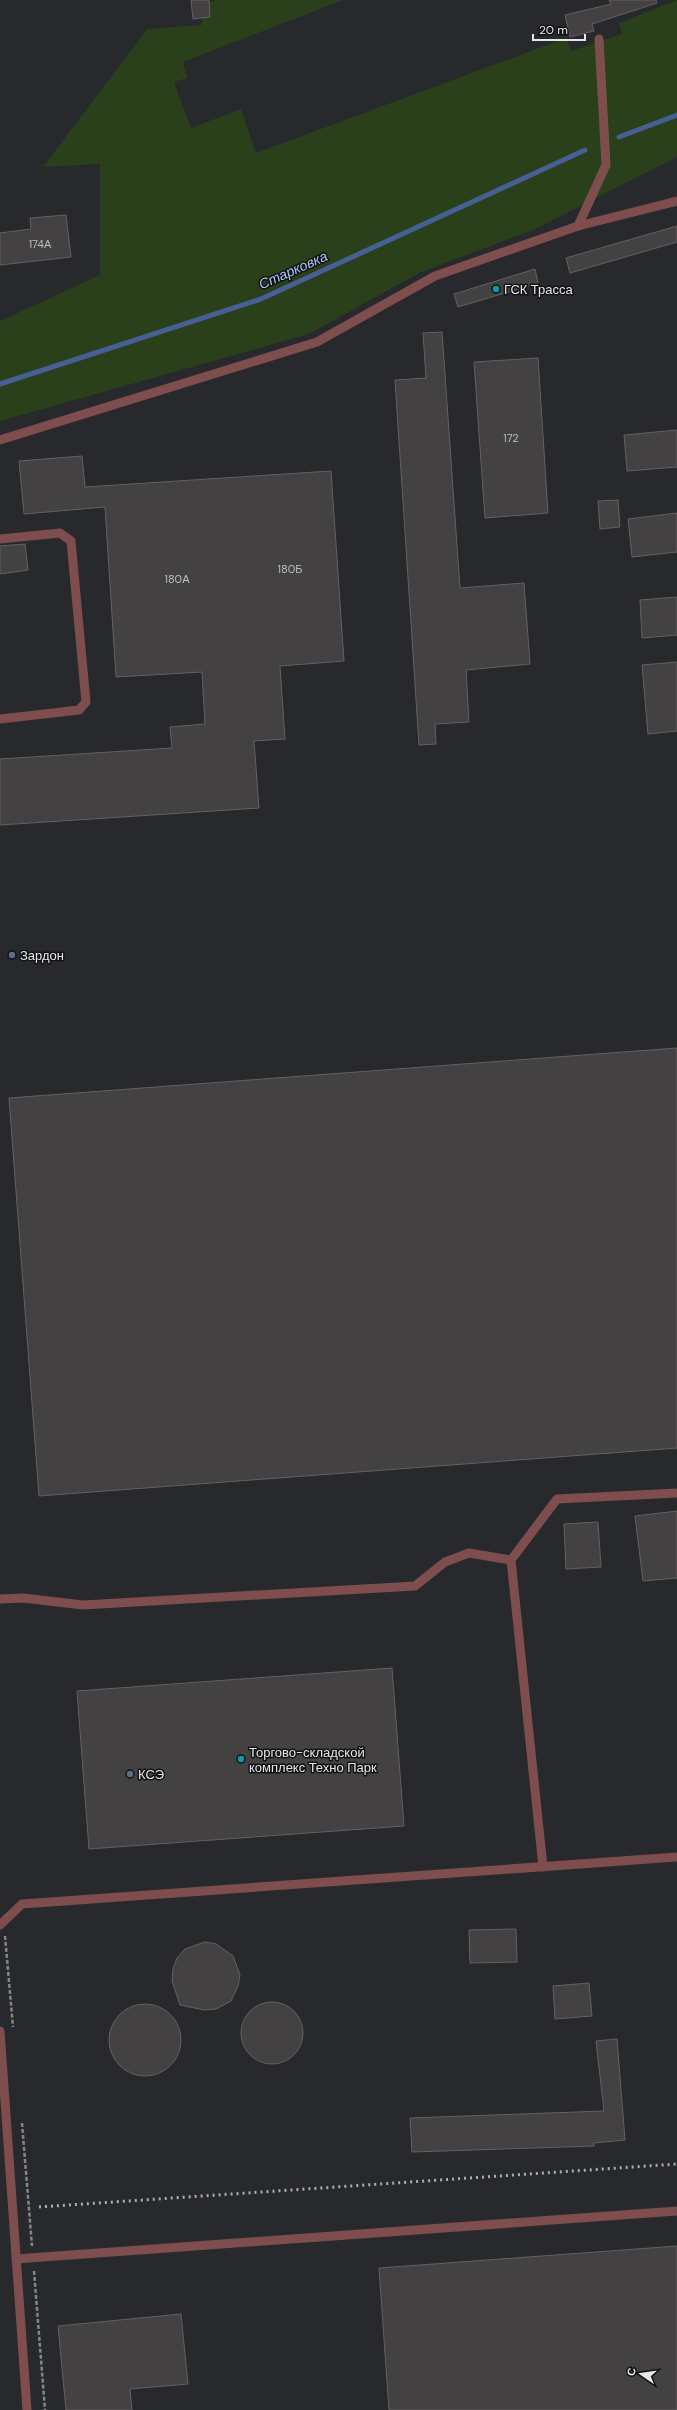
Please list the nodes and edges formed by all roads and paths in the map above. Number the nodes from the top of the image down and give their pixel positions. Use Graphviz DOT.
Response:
graph roads {
  1 [pos="599,39"];
  2 [pos="677,201"];
  3 [pos="578,226"];
  4 [pos="0,440"];
  5 [pos="0,539"];
  6 [pos="0,719"];
  7 [pos="677,1493"];
  8 [pos="511,1560"];
  9 [pos="0,1599"];
  10 [pos="677,1857"];
  11 [pos="543,1867"];
  12 [pos="2,1923"];
  13 [pos="0,2031"];
  14 [pos="13,2031"];
  15 [pos="21,2117"];
  16 [pos="677,2211"];
  17 [pos="34,2257"];
  18 [pos="16,2259"];
  19 [pos="27,2410"];
  20 [pos="45,2410"];
  1 -- 3 [label="lane"];
  2 -- 3 [label="lane"];
  3 -- 4 [label="lane"];
  5 -- 6 [label="lane"];
  7 -- 8 [label="lane"];
  8 -- 9 [label="lane"];
  8 -- 11 [label="lane"];
  10 -- 11 [label="lane"];
  11 -- 12 [label="lane"];
  12 -- 14 [label="path"];
  13 -- 18 [label="lane"];
  15 -- 17 [label="path"];
  16 -- 17 [label="lane"];
  17 -- 18 [label="lane"];
  17 -- 20 [label="path"];
  18 -- 19 [label="lane"];
}
